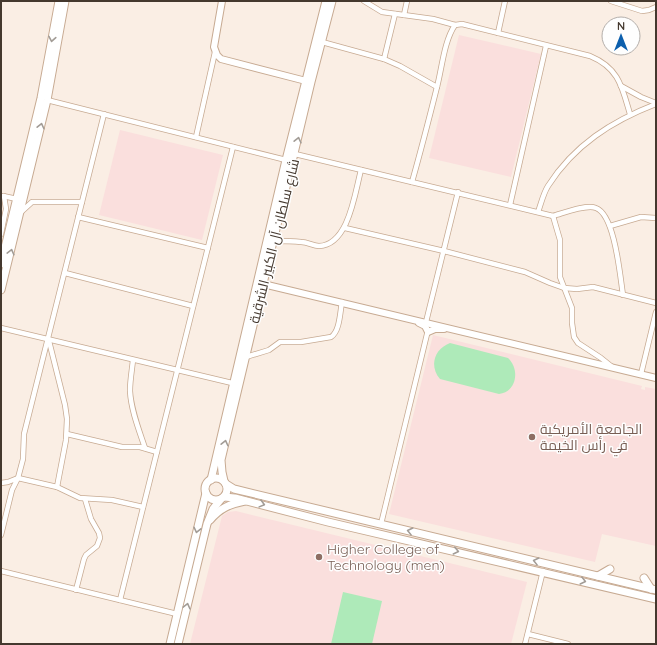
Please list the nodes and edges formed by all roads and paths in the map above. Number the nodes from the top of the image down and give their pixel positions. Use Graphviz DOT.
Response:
graph roads {
  1 [pos="59,1"];
  2 [pos="65,1"];
  3 [pos="222,1"];
  4 [pos="326,1"];
  5 [pos="332,1"];
  6 [pos="364,1"];
  7 [pos="407,1"];
  8 [pos="506,1"];
  9 [pos="611,1"];
  10 [pos="656,7"];
  11 [pos="395,14"];
  12 [pos="404,15"];
  13 [pos="455,25"];
  14 [pos="498,33"];
  15 [pos="322,42"];
  16 [pos="546,46"];
  17 [pos="215,52"];
  18 [pos="384,59"];
  19 [pos="306,81"];
  20 [pos="437,86"];
  21 [pos="621,86"];
  22 [pos="48,100"];
  23 [pos="656,104"];
  24 [pos="104,114"];
  25 [pos="630,114"];
  26 [pos="196,137"];
  27 [pos="233,147"];
  28 [pos="295,154"];
  29 [pos="286,160"];
  30 [pos="361,170"];
  31 [pos="412,182"];
  32 [pos="458,192"];
  33 [pos="25,194"];
  34 [pos="2,196"];
  35 [pos="17,199"];
  36 [pos="32,202"];
  37 [pos="82,202"];
  38 [pos="510,205"];
  39 [pos="538,212"];
  40 [pos="20,213"];
  41 [pos="553,216"];
  42 [pos="78,217"];
  43 [pos="656,218"];
  44 [pos="610,226"];
  45 [pos="345,228"];
  46 [pos="1,234"];
  47 [pos="274,241"];
  48 [pos="208,248"];
  49 [pos="444,251"];
  50 [pos="1,264"];
  51 [pos="64,273"];
  52 [pos="263,284"];
  53 [pos="564,288"];
  54 [pos="1,290"];
  55 [pos="623,295"];
  56 [pos="342,302"];
  57 [pos="656,303"];
  58 [pos="194,306"];
  59 [pos="656,312"];
  60 [pos="405,317"];
  61 [pos="428,322"];
  62 [pos="1,328"];
  63 [pos="462,330"];
  64 [pos="428,332"];
  65 [pos="48,339"];
  66 [pos="246,357"];
  67 [pos="133,360"];
  68 [pos="612,367"];
  69 [pos="177,370"];
  70 [pos="641,374"];
  71 [pos="656,378"];
  72 [pos="232,383"];
  73 [pos="67,434"];
  74 [pos="145,448"];
  75 [pos="157,452"];
  76 [pos="18,478"];
  77 [pos="211,480"];
  78 [pos="1,483"];
  79 [pos="225,483"];
  80 [pos="57,487"];
  81 [pos="206,493"];
  82 [pos="222,498"];
  83 [pos="85,499"];
  84 [pos="246,500"];
  85 [pos="143,507"];
  86 [pos="207,524"];
  87 [pos="381,524"];
  88 [pos="1,535"];
  89 [pos="610,569"];
  90 [pos="1,571"];
  91 [pos="543,571"];
  92 [pos="598,576"];
  93 [pos="644,578"];
  94 [pos="653,589"];
  95 [pos="76,590"];
  96 [pos="656,599"];
  97 [pos="120,600"];
  98 [pos="177,614"];
  99 [pos="528,634"];
  100 [pos="170,644"];
  101 [pos="178,644"];
  102 [pos="526,644"];
  103 [pos="568,644"];
  1 -- 35 [label="main road, one-way"];
  2 -- 22 [label="main road"];
  3 -- 17 [label="street"];
  4 -- 19 [label="main road, شارع سلطان آل الكبير الشرقية"];
  5 -- 15 [label="main road, شارع سلطان آل الكبير الشرقية"];
  6 -- 11 [label="street"];
  7 -- 12 [label="street"];
  8 -- 14 [label="street"];
  9 -- 10 [label="street"];
  11 -- 12 [label="street"];
  11 -- 18 [label="street"];
  12 -- 13 [label="street"];
  13 -- 14 [label="street"];
  13 -- 20 [label="street"];
  14 -- 16 [label="street"];
  15 -- 18 [label="street"];
  28 -- 15 [label="main road, شارع سلطان آل الكبير الشرقية, one-way"];
  16 -- 21 [label="street"];
  16 -- 38 [label="street"];
  17 -- 19 [label="street"];
  17 -- 26 [label="street"];
  18 -- 20 [label="street"];
  19 -- 29 [label="main road, شارع سلطان آل الكبير الشرقية"];
  20 -- 31 [label="street"];
  21 -- 23 [label="street"];
  21 -- 25 [label="street"];
  22 -- 24 [label="street"];
  33 -- 22 [label="main road, one-way"];
  23 -- 25 [label="street"];
  24 -- 26 [label="street"];
  24 -- 37 [label="street"];
  25 -- 39 [label="street"];
  26 -- 27 [label="street"];
  27 -- 29 [label="street"];
  27 -- 48 [label="street"];
  28 -- 30 [label="street"];
  28 -- 47 [label="main road, شارع سلطان آل الكبير الشرقية"];
  29 -- 72 [label="main road, شارع سلطان آل الكبير الشرقية"];
  30 -- 31 [label="street"];
  30 -- 45 [label="street"];
  31 -- 32 [label="street"];
  32 -- 38 [label="street"];
  32 -- 49 [label="street"];
  33 -- 36 [label="street"];
  33 -- 40 [label="main road"];
  34 -- 35 [label="street"];
  34 -- 46 [label="street"];
  35 -- 50 [label="main road"];
  36 -- 37 [label="street"];
  36 -- 40 [label="street"];
  37 -- 42 [label="street"];
  38 -- 39 [label="street"];
  39 -- 41 [label="street"];
  54 -- 40 [label="main road, one-way"];
  41 -- 44 [label="street"];
  41 -- 53 [label="street"];
  42 -- 48 [label="street"];
  42 -- 51 [label="street"];
  43 -- 44 [label="street"];
  44 -- 55 [label="street"];
  45 -- 47 [label="street"];
  45 -- 49 [label="street"];
  47 -- 52 [label="main road, شارع سلطان آل الكبير الشرقية"];
  48 -- 58 [label="street"];
  49 -- 53 [label="street"];
  49 -- 61 [label="street"];
  51 -- 58 [label="street"];
  51 -- 65 [label="street"];
  52 -- 56 [label="street"];
  52 -- 66 [label="main road, شارع سلطان آل الكبير الشرقية"];
  53 -- 55 [label="street"];
  53 -- 68 [label="street"];
  55 -- 57 [label="street"];
  56 -- 60 [label="street"];
  56 -- 66 [label="street"];
  58 -- 69 [label="street"];
  59 -- 70 [label="street"];
  60 -- 61 [label="street"];
  60 -- 64 [label="street"];
  61 -- 63 [label="street"];
  61 -- 64 [label="street"];
  62 -- 65 [label="street"];
  63 -- 64 [label="street"];
  63 -- 68 [label="street"];
  64 -- 87 [label="street"];
  65 -- 67 [label="street"];
  65 -- 73 [label="street"];
  65 -- 76 [label="street"];
  79 -- 66 [label="main road, شارع سلطان آل الكبير الشرقية, one-way"];
  67 -- 69 [label="street"];
  67 -- 74 [label="street"];
  68 -- 70 [label="street"];
  69 -- 72 [label="street"];
  69 -- 75 [label="street"];
  70 -- 71 [label="street"];
  72 -- 77 [label="main road, شارع سلطان آل الكبير الشرقية"];
  73 -- 74 [label="street"];
  73 -- 80 [label="street"];
  74 -- 75 [label="street"];
  75 -- 85 [label="street"];
  76 -- 78 [label="street"];
  76 -- 80 [label="street"];
  76 -- 88 [label="street"];
  77 -- 79 [label="main road"];
  77 -- 81 [label="main road"];
  79 -- 82 [label="main road"];
  79 -- 87 [label="main road"];
  80 -- 83 [label="street"];
  81 -- 82 [label="main road"];
  81 -- 98 [label="main road, one-way"];
  82 -- 84 [label="main road"];
  82 -- 86 [label="main road"];
  83 -- 85 [label="street"];
  83 -- 95 [label="street"];
  84 -- 86 [label="main road"];
  84 -- 91 [label="main road, one-way"];
  85 -- 97 [label="street"];
  101 -- 86 [label="main road, one-way"];
  92 -- 87 [label="main road, one-way"];
  89 -- 92 [label="main road"];
  90 -- 95 [label="street"];
  91 -- 96 [label="main road, one-way"];
  91 -- 99 [label="street"];
  92 -- 94 [label="main road"];
  93 -- 94 [label="main road"];
  95 -- 97 [label="street"];
  97 -- 98 [label="street"];
  98 -- 100 [label="main road"];
  99 -- 102 [label="street"];
  99 -- 103 [label="street"];
}
